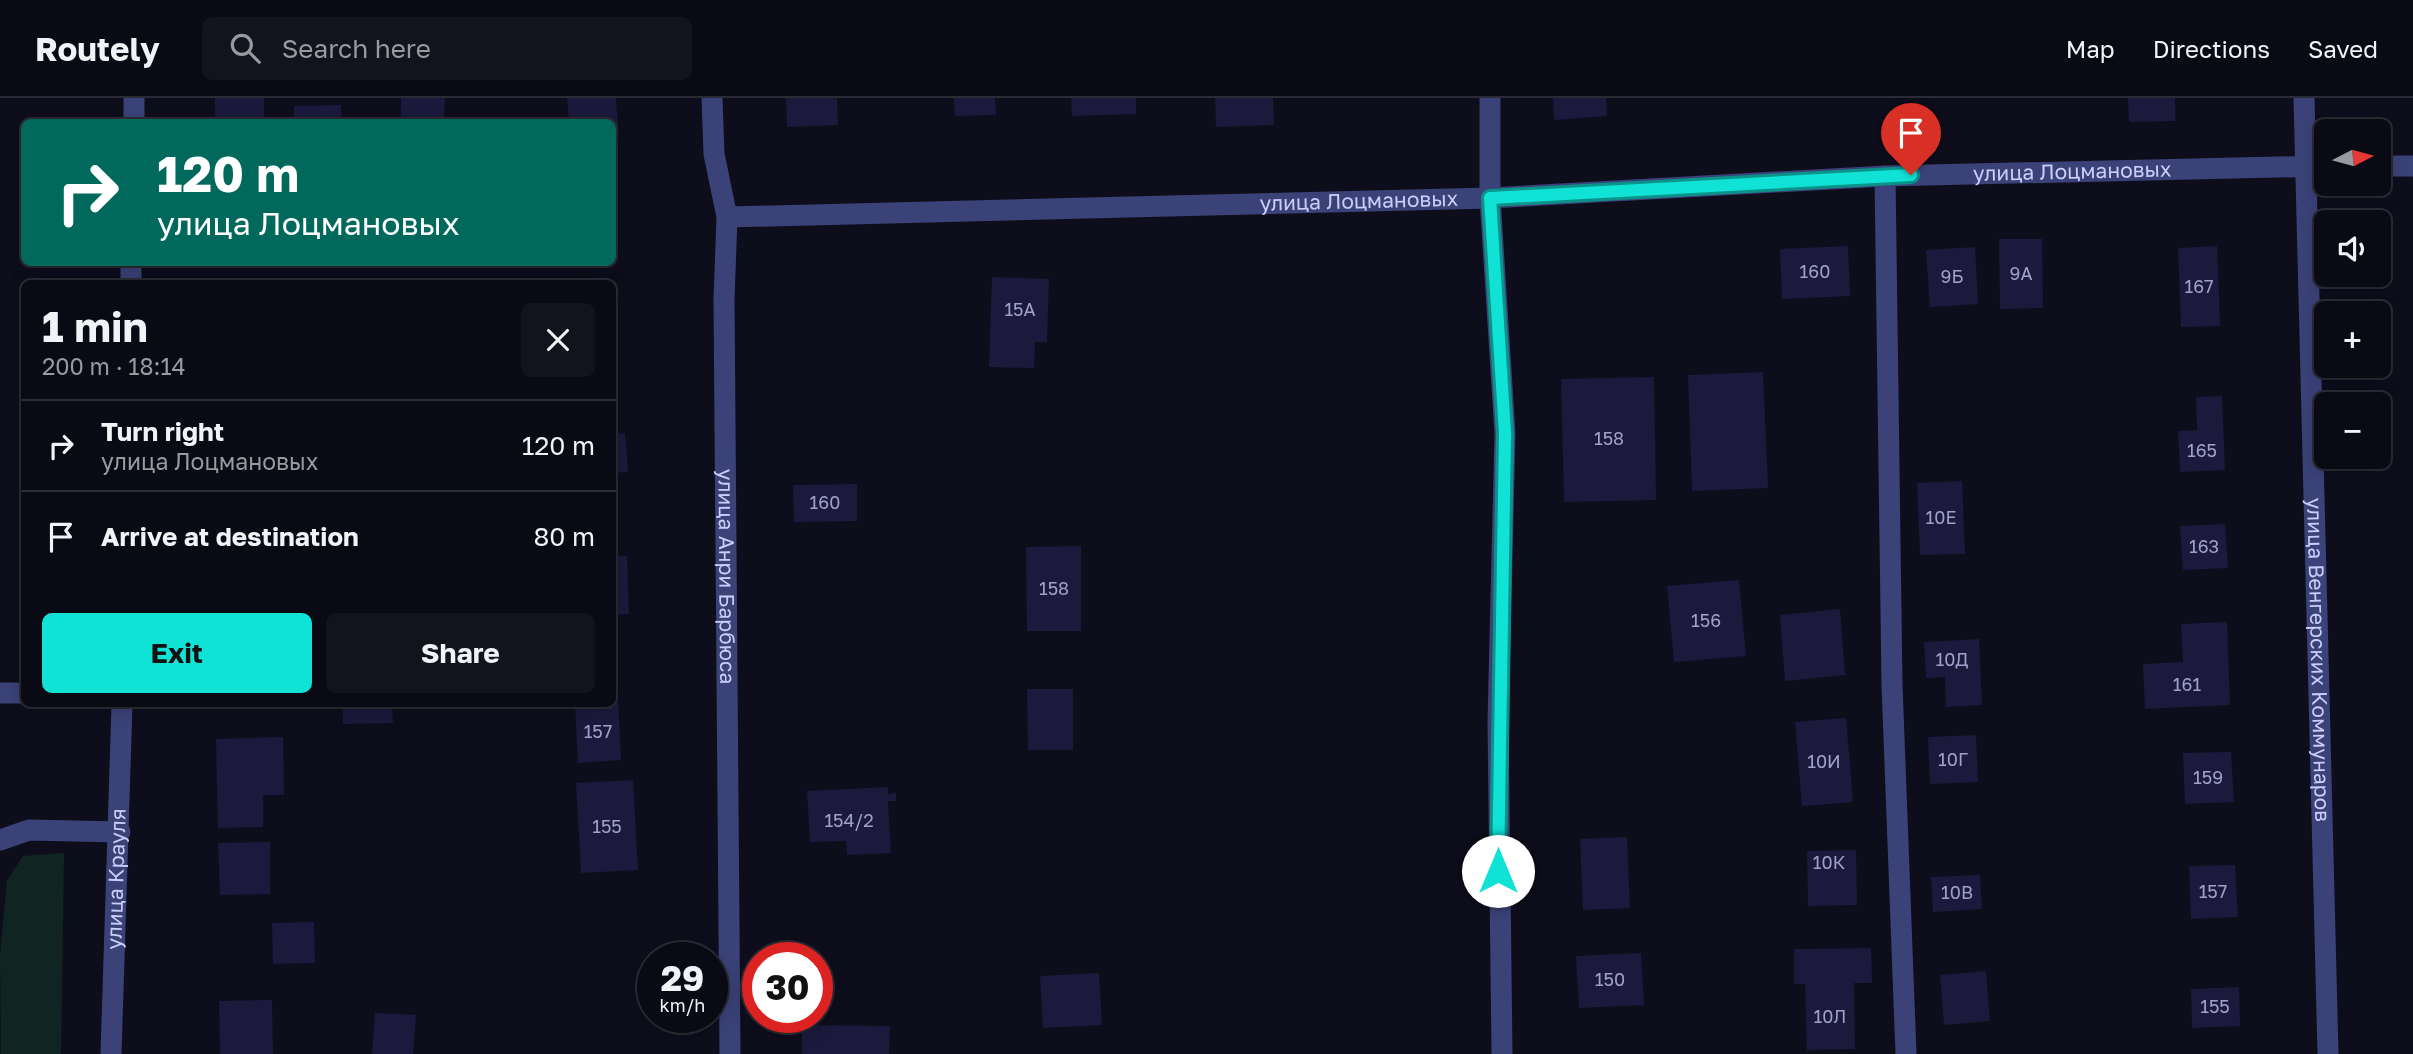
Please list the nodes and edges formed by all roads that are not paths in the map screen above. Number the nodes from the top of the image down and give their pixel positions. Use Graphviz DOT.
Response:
graph roads {
  1 [pos="134,98"];
  2 [pos="712,98"];
  3 [pos="1490,98"];
  4 [pos="2304,98"];
  5 [pos="134,119"];
  6 [pos="2314,155"];
  7 [pos="2314,166"];
  8 [pos="2391,166"];
  9 [pos="2413,166"];
  10 [pos="1885,176"];
  11 [pos="2316,196"];
  12 [pos="1490,198"];
  13 [pos="727,218"];
  14 [pos="21,693"];
  15 [pos="0,694"];
  16 [pos="122,707"];
  17 [pos="120,832"];
  18 [pos="0,840"];
  19 [pos="111,1054"];
  20 [pos="730,1054"];
  21 [pos="1502,1054"];
  22 [pos="1906,1054"];
  23 [pos="2328,1054"];
  1 -- 5 [label="street"];
  2 -- 13 [label="street, улица Анри Барбюса"];
  3 -- 12 [label="street"];
  4 -- 6 [label="street, улица Венгерских Коммунаров"];
  7 -- 10 [label="street, улица Лоцмановых"];
  8 -- 9 [label="street"];
  10 -- 12 [label="street, улица Лоцмановых"];
  10 -- 22 [label="street"];
  11 -- 23 [label="street, улица Венгерских Коммунаров"];
  12 -- 13 [label="street, улица Лоцмановых"];
  12 -- 21 [label="street"];
  13 -- 20 [label="street, улица Анри Барбюса"];
  14 -- 15 [label="street"];
  16 -- 17 [label="street, улица Крауля"];
  17 -- 18 [label="street"];
  17 -- 19 [label="street, улица Крауля"];
}
